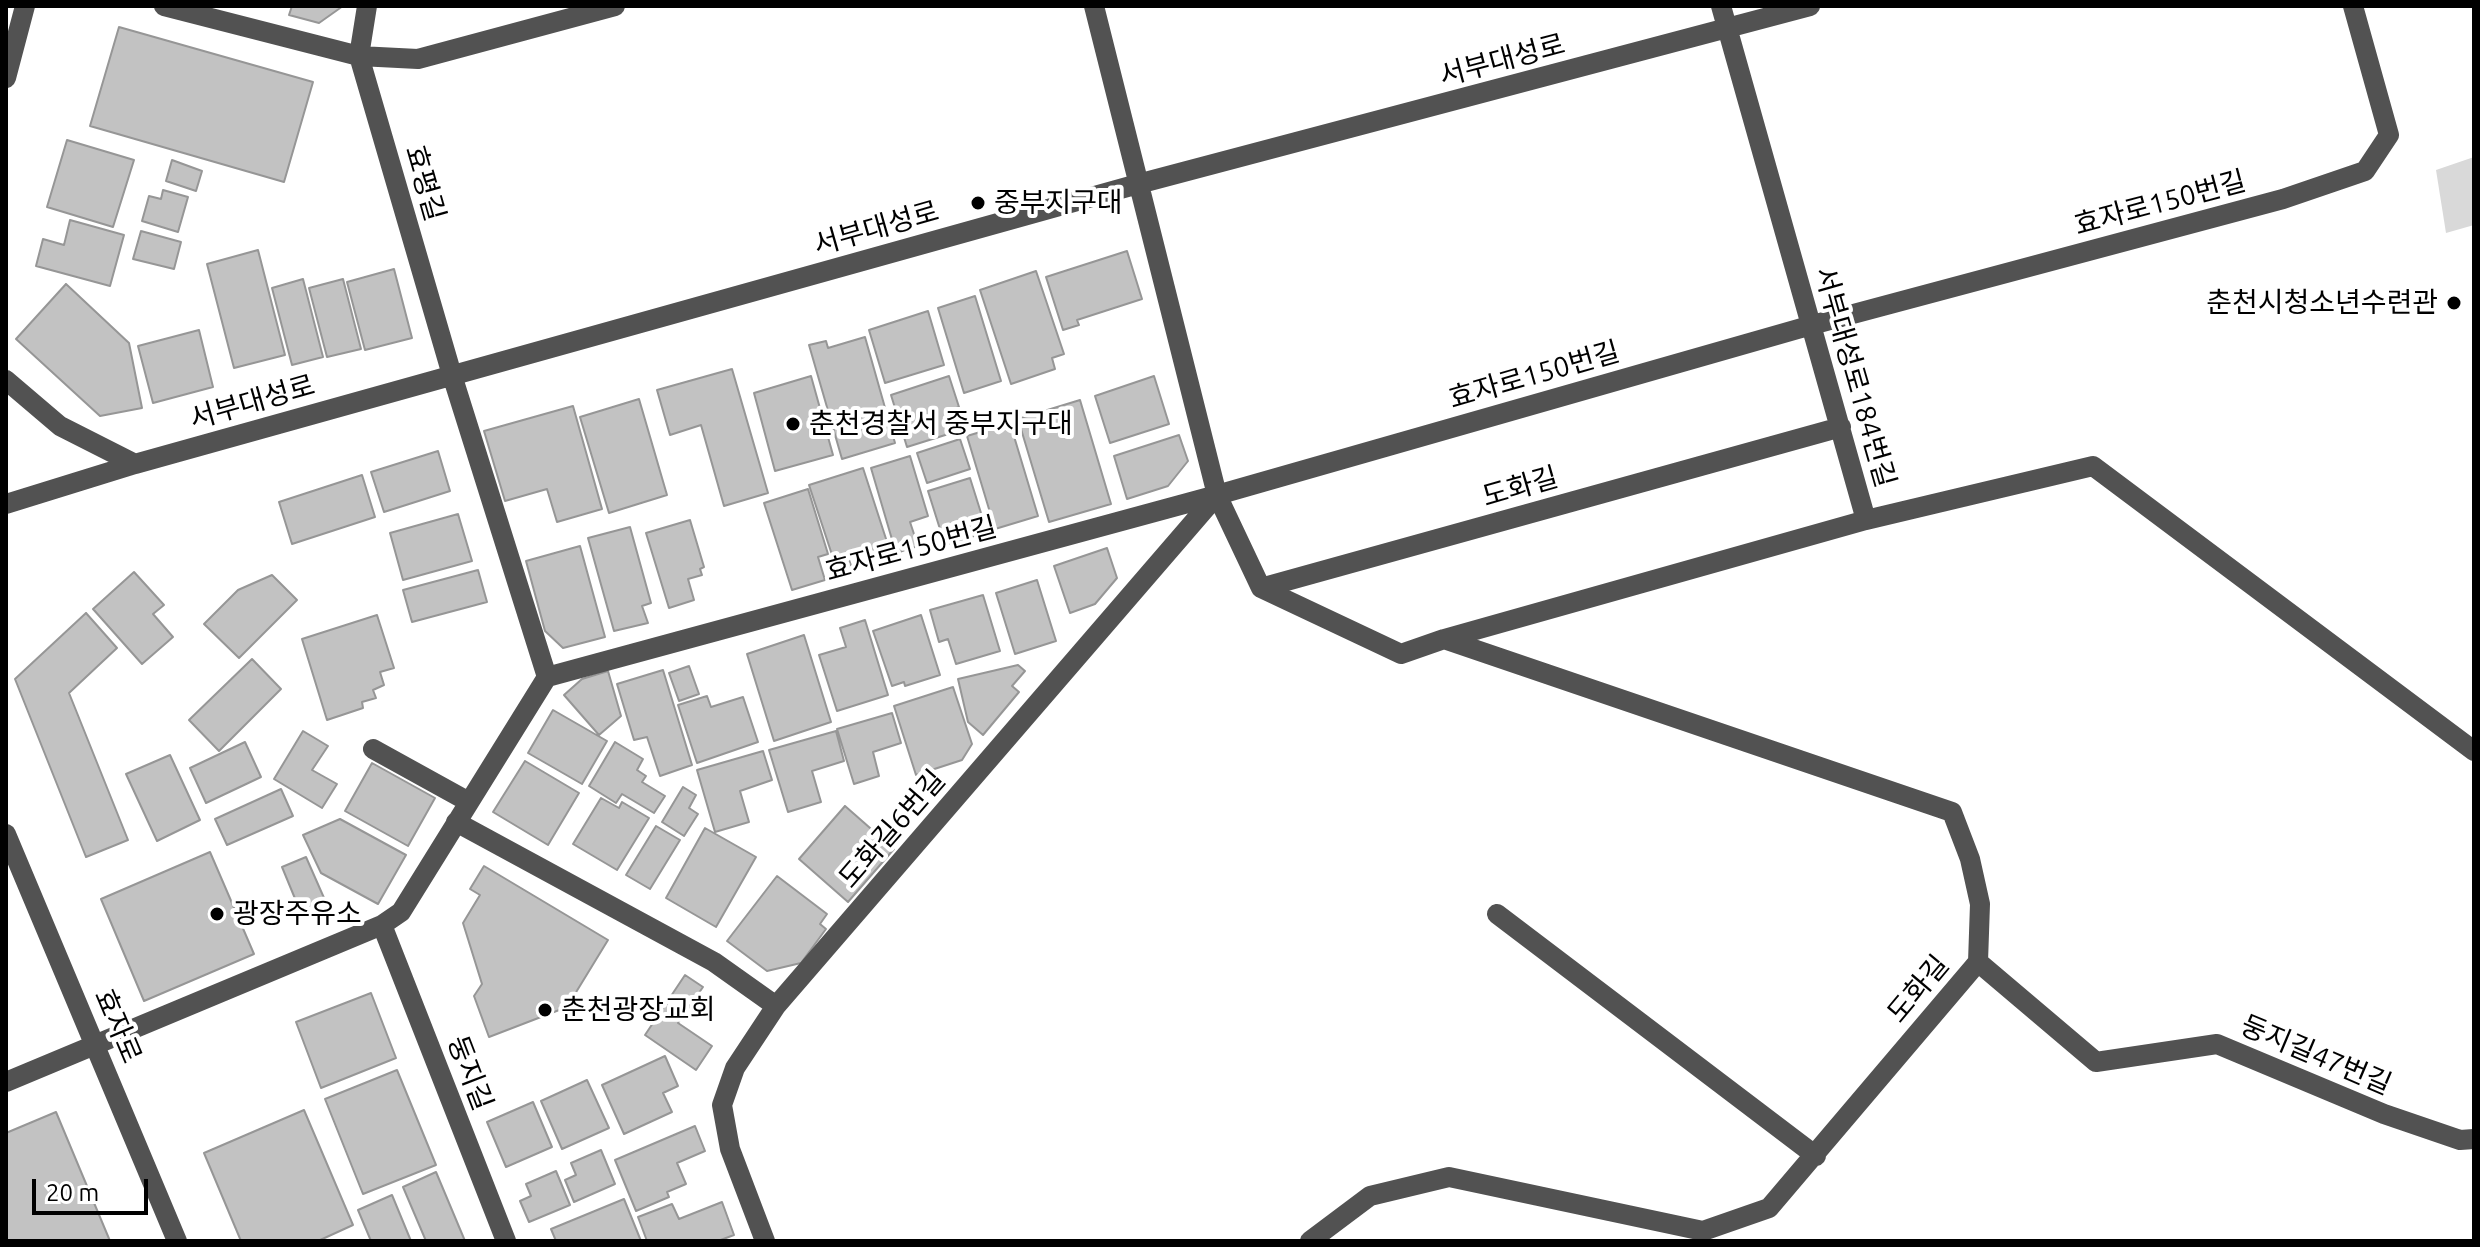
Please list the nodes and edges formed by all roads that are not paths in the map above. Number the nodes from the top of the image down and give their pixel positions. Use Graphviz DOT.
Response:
graph roads {
  1 [pos="25,6"];
  2 [pos="164,6"];
  3 [pos="367,6"];
  4 [pos="615,6"];
  5 [pos="1094,6"];
  6 [pos="1721,6"];
  7 [pos="1810,6"];
  8 [pos="2353,6"];
  9 [pos="1728,29"];
  10 [pos="359,56"];
  11 [pos="6,78"];
  12 [pos="1138,184"];
  13 [pos="1812,325"];
  14 [pos="452,375"];
  15 [pos="6,380"];
  16 [pos="1841,427"];
  17 [pos="135,464"];
  18 [pos="1217,495"];
  19 [pos="6,504"];
  20 [pos="1866,520"];
  21 [pos="1261,588"];
  22 [pos="1444,639"];
  23 [pos="547,677"];
  24 [pos="373,749"];
  25 [pos="2474,751"];
  26 [pos="469,802"];
  27 [pos="456,822"];
  28 [pos="6,834"];
  29 [pos="1497,914"];
  30 [pos="382,925"];
  31 [pos="1978,962"];
  32 [pos="776,1006"];
  33 [pos="97,1046"];
  34 [pos="6,1082"];
  35 [pos="2474,1139"];
  36 [pos="1816,1156"];
  37 [pos="177,1241"];
  38 [pos="506,1241"];
  39 [pos="765,1241"];
  40 [pos="1310,1241"];
  1 -- 11 [label="street"];
  2 -- 10 [label="street"];
  3 -- 10 [label="street, 효평길"];
  4 -- 10 [label="street"];
  5 -- 12 [label="street"];
  6 -- 9 [label="street, 서부대성로184번길"];
  7 -- 9 [label="street, 서부대성로"];
  8 -- 13 [label="street, 효자로150번길"];
  9 -- 12 [label="street, 서부대성로"];
  9 -- 13 [label="street, 서부대성로184번길"];
  10 -- 14 [label="street, 효평길"];
  12 -- 14 [label="street, 서부대성로"];
  12 -- 18 [label="street"];
  13 -- 16 [label="street, 서부대성로184번길"];
  13 -- 18 [label="street, 효자로150번길"];
  14 -- 17 [label="street, 서부대성로"];
  14 -- 23 [label="street"];
  15 -- 17 [label="street"];
  16 -- 20 [label="street, 서부대성로184번길"];
  16 -- 21 [label="street, 도화길"];
  17 -- 19 [label="street, 서부대성로"];
  18 -- 21 [label="street"];
  18 -- 23 [label="street, 효자로150번길"];
  18 -- 32 [label="street, 도화길6번길"];
  20 -- 22 [label="street"];
  20 -- 25 [label="street, 서부대성로184번길"];
  21 -- 22 [label="street"];
  22 -- 31 [label="street, 도화길"];
  23 -- 26 [label="street"];
  24 -- 26 [label="street"];
  26 -- 27 [label="street"];
  27 -- 30 [label="street"];
  27 -- 32 [label="street"];
  28 -- 33 [label="street, 효자로"];
  29 -- 36 [label="street"];
  30 -- 33 [label="street"];
  30 -- 38 [label="street, 둥지길"];
  31 -- 35 [label="street, 둥지길47번길"];
  31 -- 36 [label="street, 도화길"];
  32 -- 39 [label="street, 도화길6번길"];
  33 -- 34 [label="street"];
  33 -- 37 [label="street, 효자로"];
  36 -- 40 [label="street, 도화길"];
}
